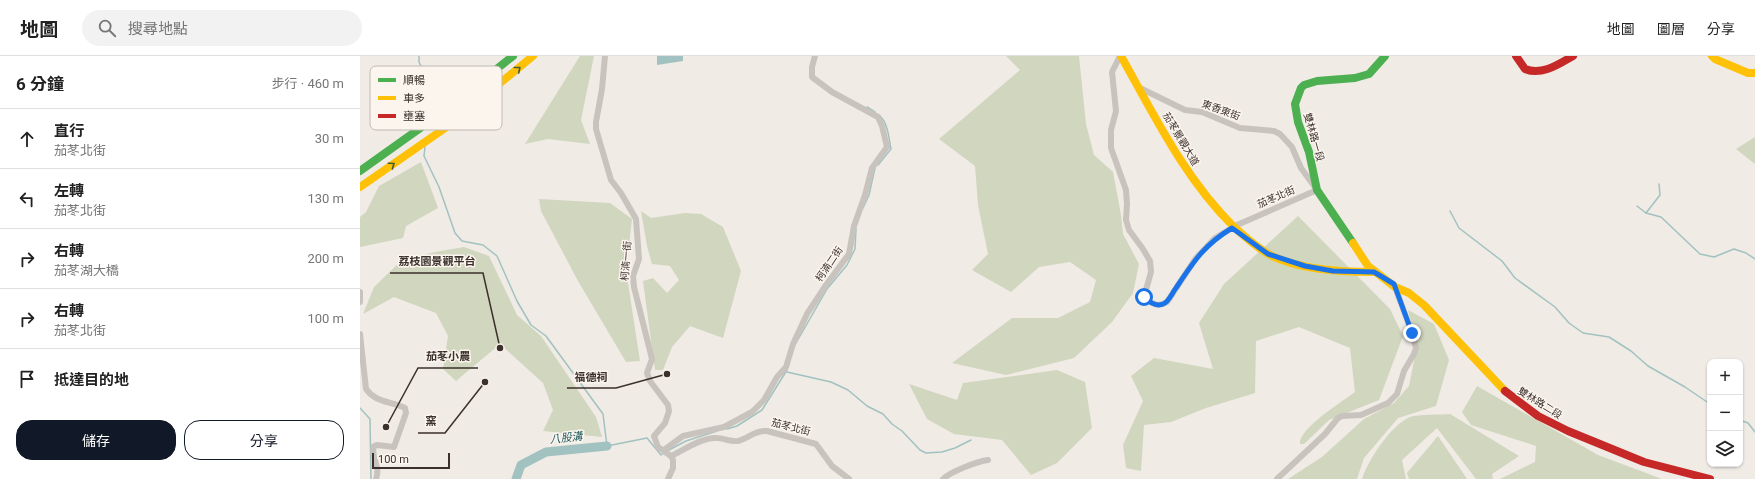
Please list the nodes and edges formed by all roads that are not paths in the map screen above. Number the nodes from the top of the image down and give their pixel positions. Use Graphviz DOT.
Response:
graph roads {
  1 [pos="513,56"];
  2 [pos="533,56"];
  3 [pos="605,56"];
  4 [pos="815,56"];
  5 [pos="1120,56"];
  6 [pos="1385,56"];
  7 [pos="1516,56"];
  8 [pos="1573,56"];
  9 [pos="1712,56"];
  10 [pos="500,66"];
  11 [pos="1755,73"];
  12 [pos="502,82"];
  13 [pos="1140,88"];
  14 [pos="418,130"];
  15 [pos="442,130"];
  16 [pos="360,171"];
  17 [pos="360,187"];
  18 [pos="1317,190"];
  19 [pos="1232,228"];
  20 [pos="1374,272"];
  21 [pos="1395,287"];
  22 [pos="360,292"];
  23 [pos="360,302"];
  24 [pos="360,334"];
  25 [pos="664,450"];
  26 [pos="671,456"];
  27 [pos="988,460"];
  28 [pos="376,479"];
  29 [pos="668,479"];
  30 [pos="849,479"];
  31 [pos="943,479"];
  32 [pos="1278,479"];
  33 [pos="1710,479"];
  1 -- 10 [label="main road"];
  12 -- 2 [label="main road, one-way"];
  3 -- 25 [label="street, 柯湳一街"];
  4 -- 25 [label="street, 柯湳二街"];
  5 -- 13 [label="main road, 茄苳景觀大道"];
  5 -- 19 [label="street, 茄苳北街"];
  6 -- 18 [label="main road, 雙林路一段"];
  7 -- 8 [label="main road"];
  9 -- 11 [label="main road"];
  13 -- 18 [label="street, 東香東街"];
  13 -- 19 [label="main road, 茄苳景觀大道"];
  14 -- 16 [label="main road"];
  17 -- 15 [label="main road, one-way"];
  18 -- 19 [label="street, 茄苳北街"];
  18 -- 20 [label="main road"];
  19 -- 20 [label="main road, 茄苳景觀大道"];
  20 -- 21 [label="main road"];
  21 -- 32 [label="street"];
  21 -- 33 [label="main road, 雙林路二段"];
  22 -- 23 [label="street"];
  24 -- 28 [label="street"];
  25 -- 26 [label="street, 柯湳一街"];
  26 -- 29 [label="street"];
  26 -- 30 [label="street, 茄苳北街"];
  27 -- 31 [label="street"];
}
